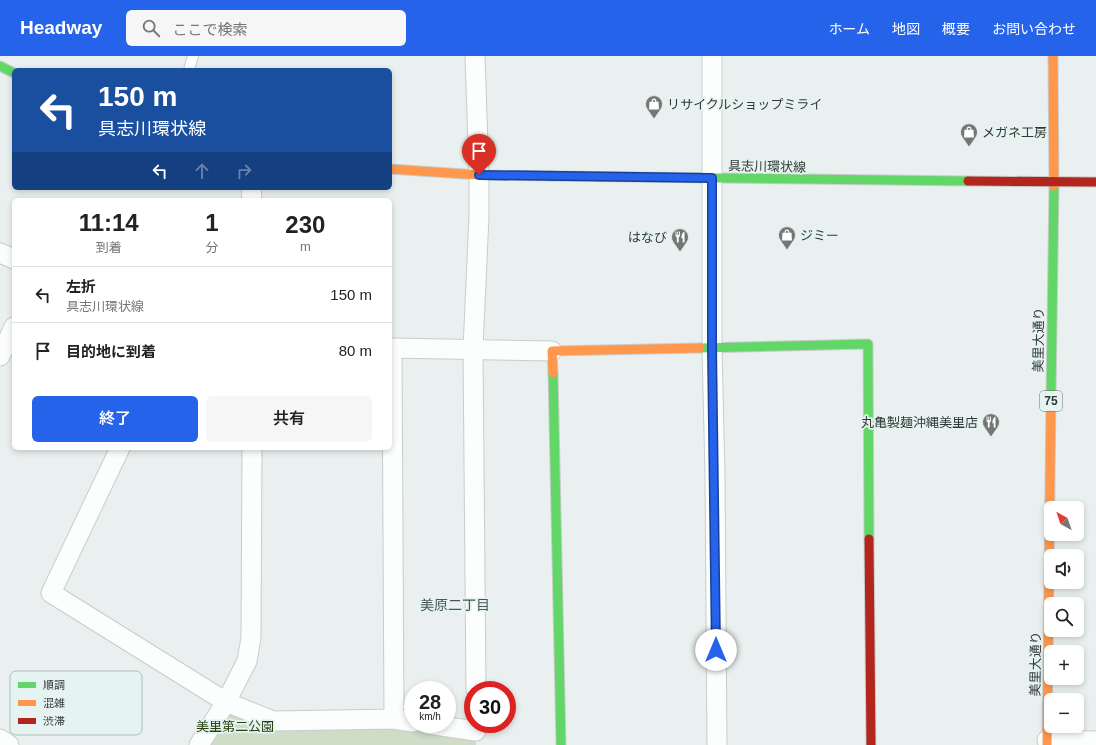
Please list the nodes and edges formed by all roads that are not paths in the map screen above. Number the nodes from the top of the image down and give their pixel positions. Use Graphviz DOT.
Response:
graph roads {
  1 [pos="194,56"];
  2 [pos="476,56"];
  3 [pos="712,56"];
  4 [pos="1053,56"];
  5 [pos="0,66"];
  6 [pos="191,68"];
  7 [pos="12,72"];
  8 [pos="392,169"];
  9 [pos="479,175"];
  10 [pos="712,178"];
  11 [pos="1054,181"];
  12 [pos="1096,182"];
  13 [pos="0,253"];
  14 [pos="12,258"];
  15 [pos="12,331"];
  16 [pos="392,348"];
  17 [pos="712,348"];
  18 [pos="473,349"];
  19 [pos="552,351"];
  20 [pos="0,356"];
  21 [pos="119,450"];
  22 [pos="252,450"];
  23 [pos="392,450"];
  24 [pos="476,681"];
  25 [pos="226,702"];
  26 [pos="394,719"];
  27 [pos="404,721"];
  28 [pos="456,730"];
  29 [pos="476,734"];
  30 [pos="0,739"];
  31 [pos="1096,741"];
  32 [pos="1047,743"];
  33 [pos="9,745"];
  34 [pos="199,745"];
  35 [pos="561,745"];
  36 [pos="717,745"];
  37 [pos="871,745"];
  1 -- 6 [label="lane"];
  2 -- 9 [label="street"];
  3 -- 10 [label="street"];
  4 -- 11 [label="main road, 美里大通り / 75"];
  5 -- 7 [label="main road"];
  8 -- 9 [label="main road, 具志川環状線"];
  9 -- 10 [label="main road, 具志川環状線"];
  9 -- 18 [label="street"];
  10 -- 11 [label="main road, 具志川環状線"];
  10 -- 17 [label="street"];
  11 -- 12 [label="main road, 具志川環状線"];
  11 -- 32 [label="main road, 美里大通り / 75"];
  13 -- 14 [label="street"];
  15 -- 20 [label="street"];
  16 -- 18 [label="street"];
  17 -- 19 [label="main road"];
  17 -- 36 [label="street"];
  17 -- 37 [label="main road"];
  18 -- 19 [label="street"];
  18 -- 24 [label="street"];
  19 -- 35 [label="main road"];
  21 -- 25 [label="street"];
  22 -- 25 [label="street"];
  23 -- 26 [label="street"];
  25 -- 26 [label="street"];
  25 -- 34 [label="street"];
  26 -- 27 [label="street"];
  28 -- 29 [label="street"];
  30 -- 33 [label="street"];
  31 -- 32 [label="street"];
}
